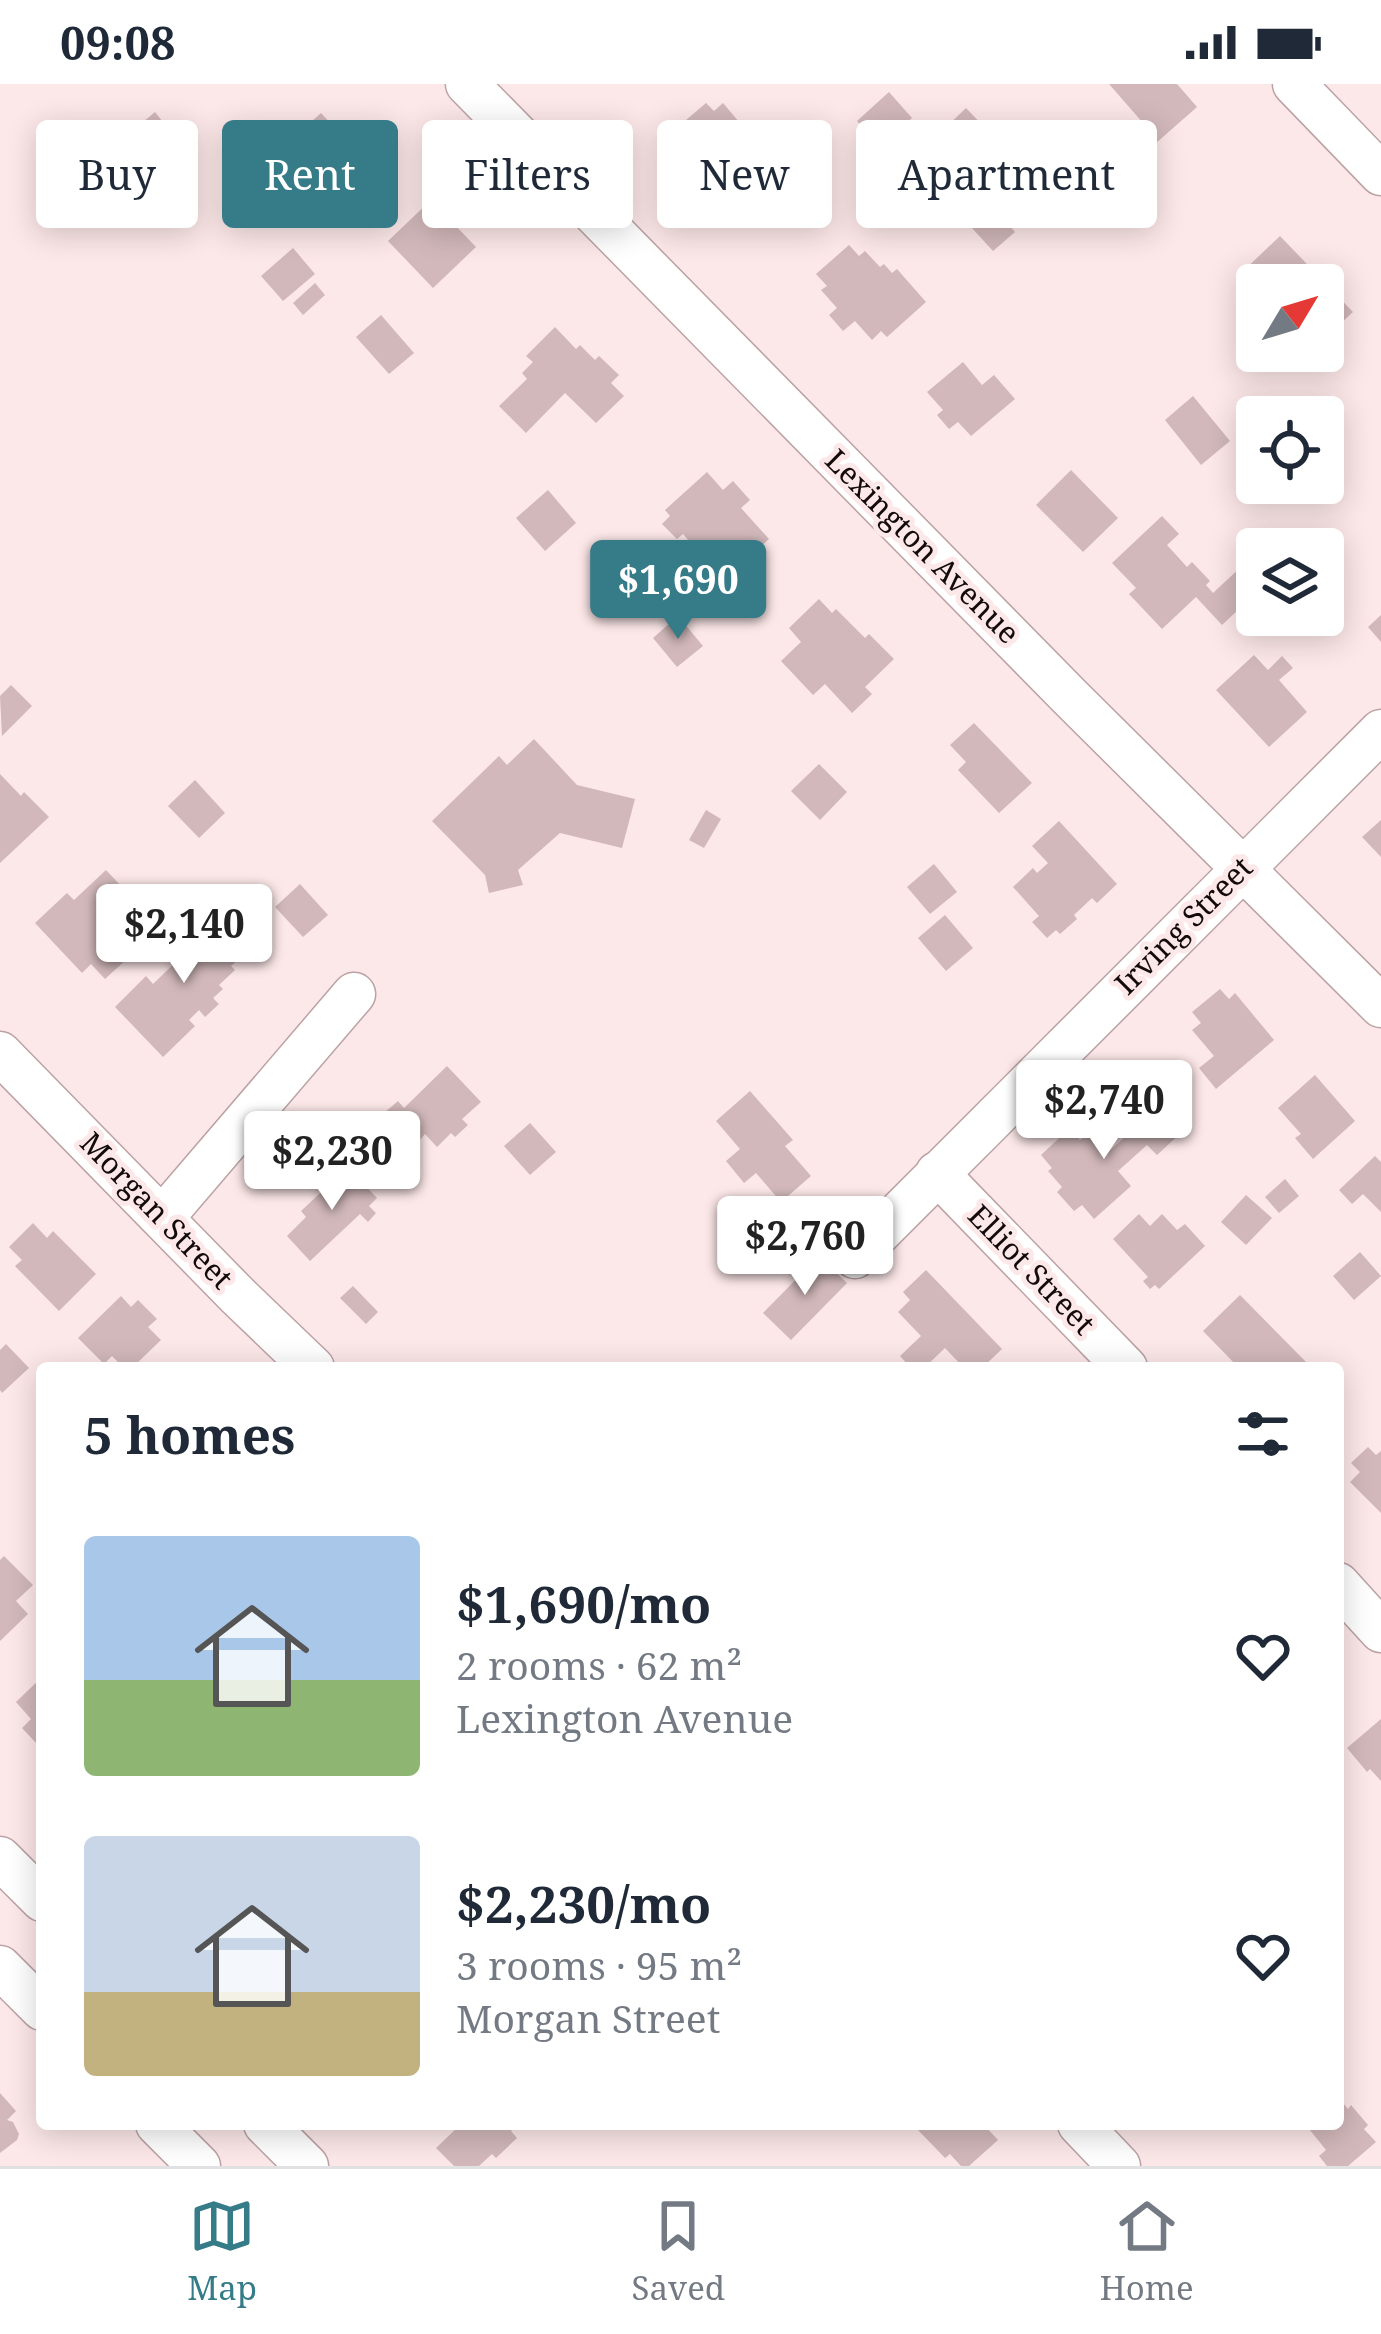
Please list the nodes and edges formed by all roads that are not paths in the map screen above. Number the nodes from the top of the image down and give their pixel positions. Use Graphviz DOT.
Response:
graph roads {
  1 [pos="467,84"];
  2 [pos="1294,84"];
  3 [pos="1381,174"];
  4 [pos="1381,731"];
  5 [pos="1242,869"];
  6 [pos="354,994"];
  7 [pos="1381,1006"];
  8 [pos="0,1053"];
  9 [pos="937,1173"];
  10 [pos="163,1217"];
  11 [pos="855,1257"];
  12 [pos="308,1362"];
  13 [pos="1120,1362"];
  14 [pos="1344,1590"];
  15 [pos="1377,1621"];
  16 [pos="0,1858"];
  17 [pos="36,1894"];
  18 [pos="0,1967"];
  19 [pos="36,2003"];
  20 [pos="163,2130"];
  21 [pos="271,2130"];
  22 [pos="1085,2130"];
  23 [pos="200,2166"];
  24 [pos="307,2166"];
  25 [pos="1119,2166"];
  1 -- 5 [label="street, Lexington Avenue"];
  2 -- 3 [label="street"];
  4 -- 5 [label="street, Irving Street"];
  5 -- 7 [label="street, Lexington Avenue"];
  5 -- 9 [label="street, Irving Street"];
  6 -- 10 [label="street"];
  8 -- 10 [label="street, Morgan Street"];
  9 -- 11 [label="street, Irving Street"];
  9 -- 13 [label="street, Elliot Street"];
  10 -- 12 [label="street, Morgan Street"];
  14 -- 15 [label="street"];
  16 -- 17 [label="street"];
  18 -- 19 [label="street"];
  20 -- 23 [label="street"];
  21 -- 24 [label="street"];
  22 -- 25 [label="street"];
}
